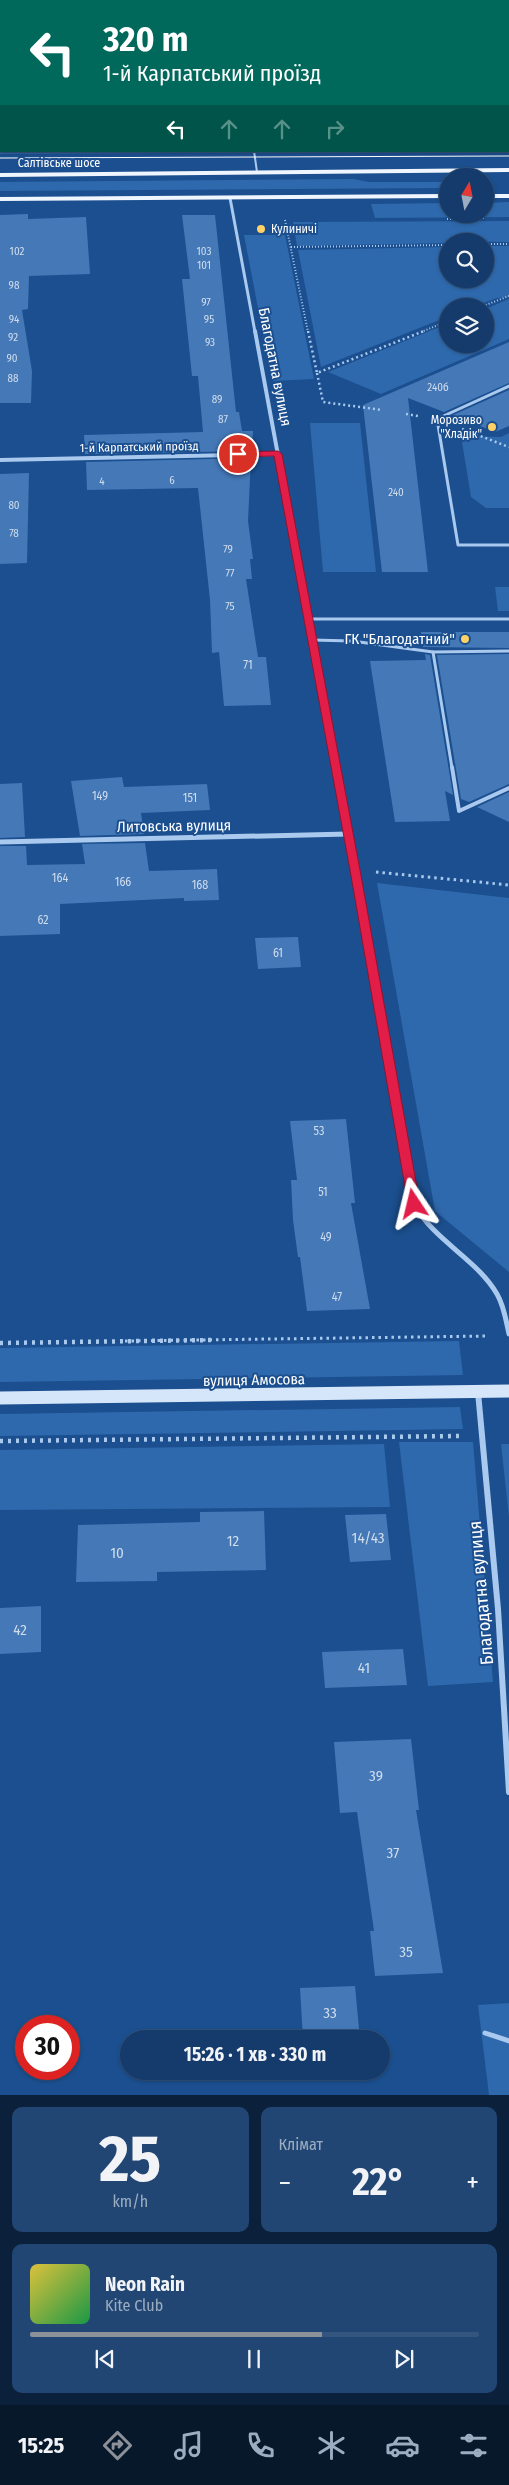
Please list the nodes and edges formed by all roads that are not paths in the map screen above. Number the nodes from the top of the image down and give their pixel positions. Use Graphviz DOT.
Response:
graph roads {
  1 [pos="254,152"];
  2 [pos="509,170"];
  3 [pos="257,172"];
  4 [pos="0,175"];
  5 [pos="439,196"];
  6 [pos="494,196"];
  7 [pos="509,196"];
  8 [pos="230,198"];
  9 [pos="0,199"];
  10 [pos="509,386"];
  11 [pos="278,454"];
  12 [pos="0,460"];
  13 [pos="509,545"];
  14 [pos="308,619"];
  15 [pos="509,619"];
  16 [pos="312,640"];
  17 [pos="509,651"];
  18 [pos="433,652"];
  19 [pos="509,788"];
  20 [pos="348,834"];
  21 [pos="0,842"];
  22 [pos="509,1334"];
  23 [pos="509,1391"];
  24 [pos="478,1392"];
  25 [pos="0,1398"];
  26 [pos="509,1792"];
  27 [pos="485,2033"];
  28 [pos="509,2041"];
  1 -- 3 [label="lane"];
  2 -- 3 [label="main road, Салтівське шосе"];
  3 -- 4 [label="main road, Салтівське шосе"];
  5 -- 8 [label="main road"];
  6 -- 7 [label="main road"];
  8 -- 9 [label="main road"];
  8 -- 11 [label="street, Благодатна вулиця"];
  10 -- 13 [label="lane"];
  11 -- 12 [label="street, 1-й Карпатський проїзд"];
  11 -- 14 [label="street, Благодатна вулиця"];
  14 -- 15 [label="lane"];
  14 -- 16 [label="street, Благодатна вулиця"];
  16 -- 18 [label="lane"];
  16 -- 20 [label="street, Благодатна вулиця"];
  17 -- 18 [label="lane"];
  18 -- 19 [label="lane"];
  20 -- 21 [label="street, Литовська вулиця"];
  20 -- 22 [label="street, Благодатна вулиця"];
  23 -- 24 [label="street, вулиця Амосова"];
  24 -- 25 [label="street, вулиця Амосова"];
  24 -- 26 [label="street, Благодатна вулиця"];
  27 -- 28 [label="lane"];
}
